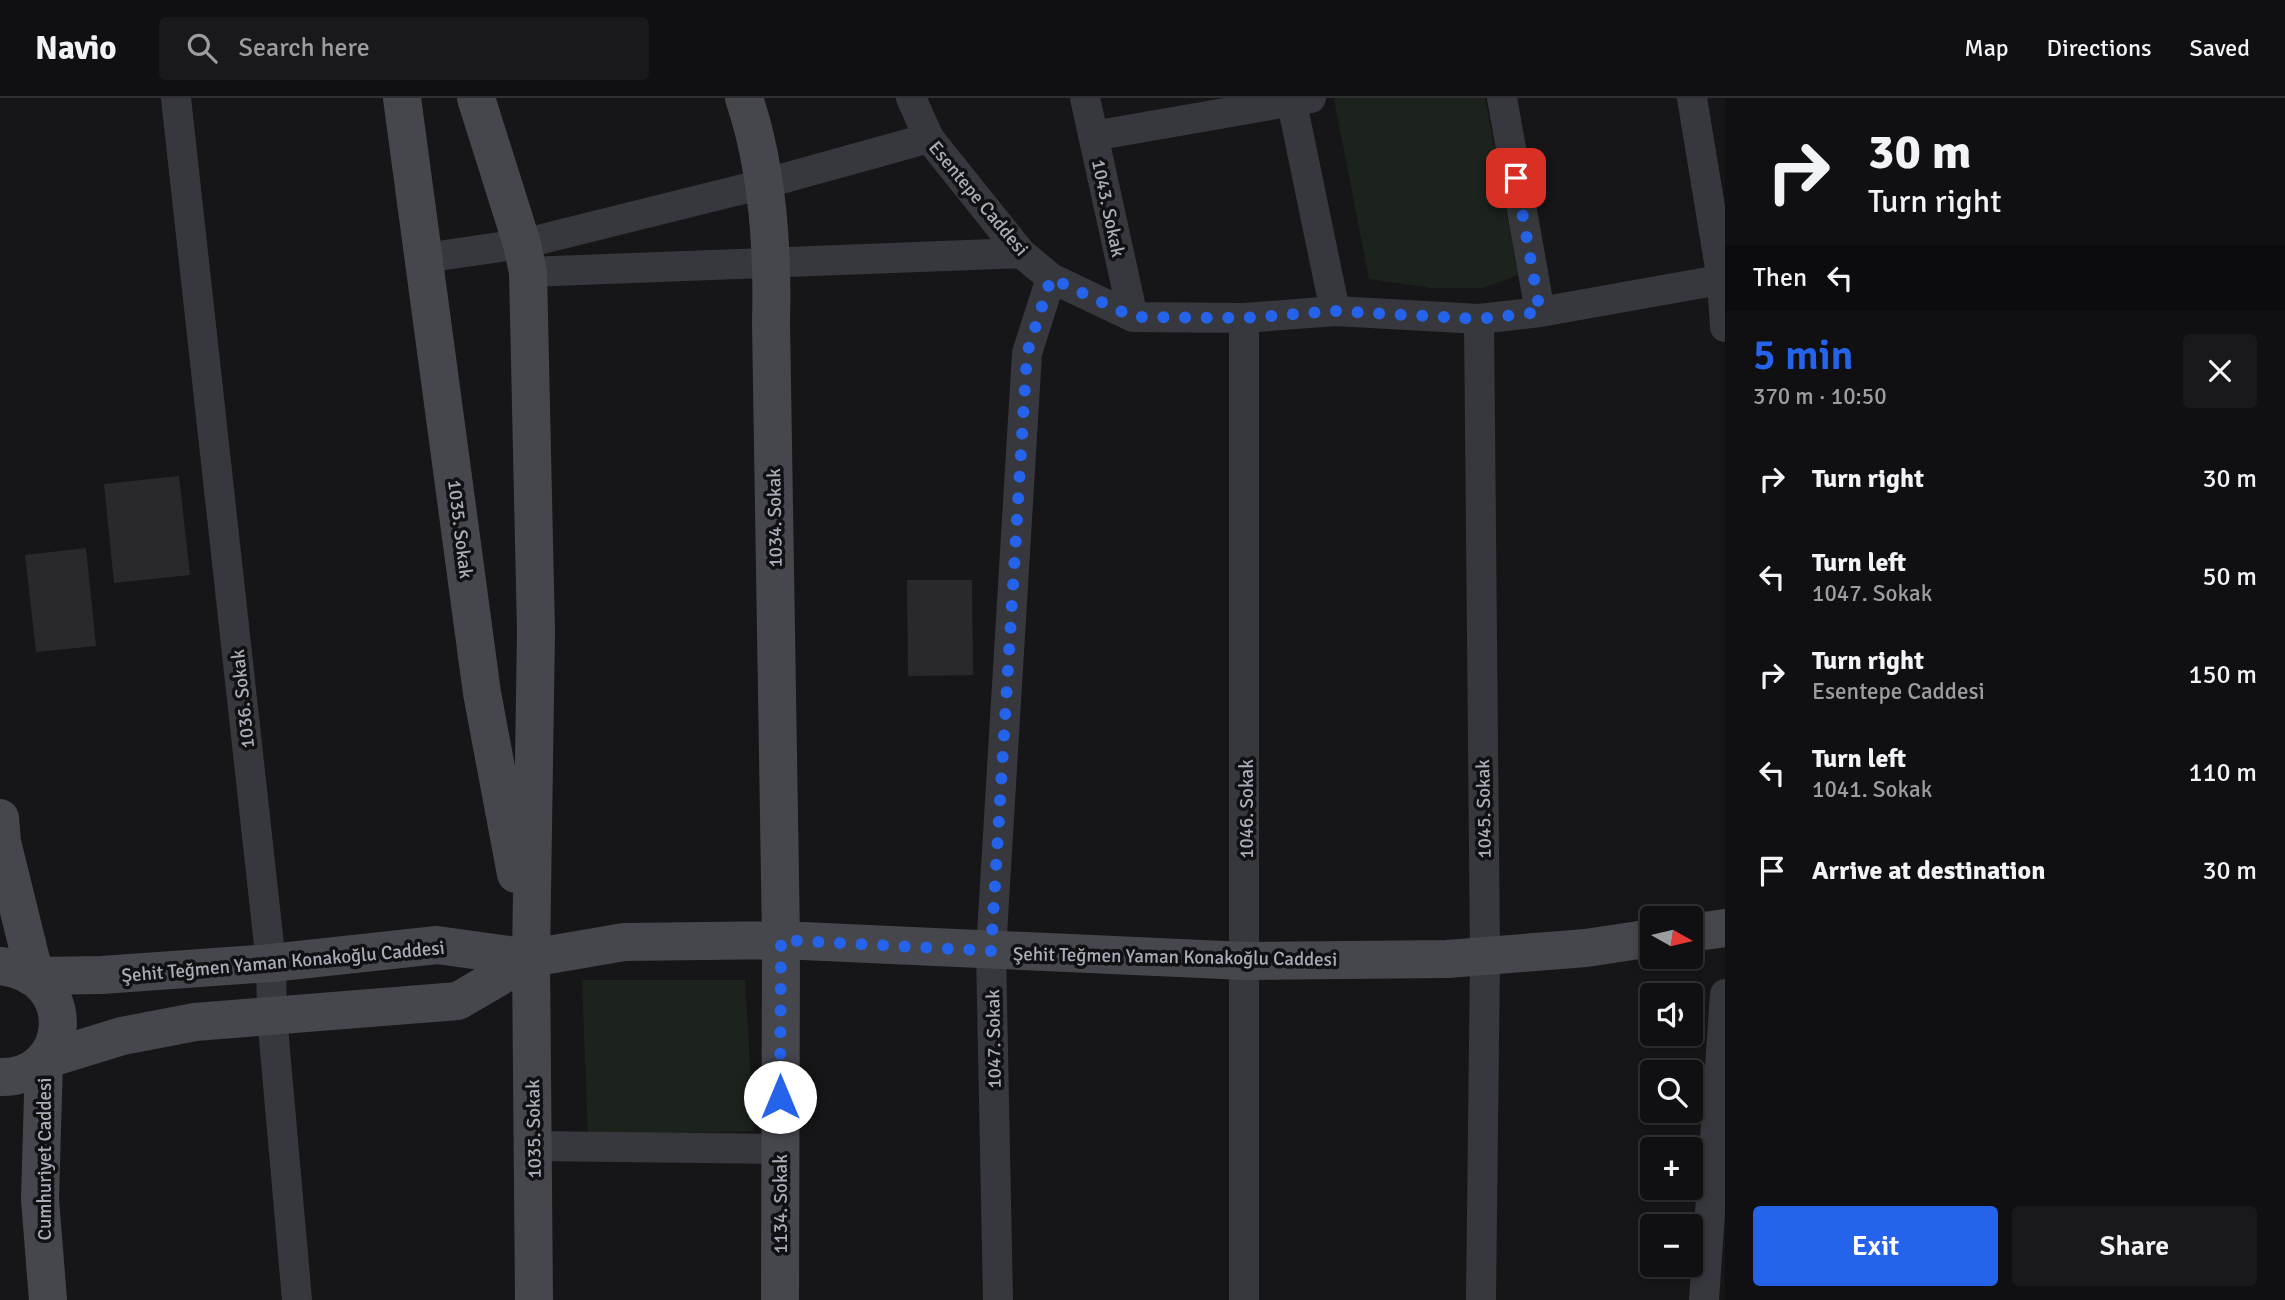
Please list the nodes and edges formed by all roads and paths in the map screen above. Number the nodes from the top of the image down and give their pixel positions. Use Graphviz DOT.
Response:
graph roads {
  1 [pos="176,98"];
  2 [pos="402,98"];
  3 [pos="477,98"];
  4 [pos="744,98"];
  5 [pos="911,98"];
  6 [pos="1085,98"];
  7 [pos="1502,98"];
  8 [pos="1692,98"];
  9 [pos="1298,100"];
  10 [pos="1093,136"];
  11 [pos="929,138"];
  12 [pos="763,184"];
  13 [pos="1719,222"];
  14 [pos="1021,253"];
  15 [pos="424,258"];
  16 [pos="525,258"];
  17 [pos="772,264"];
  18 [pos="1051,278"];
  19 [pos="1724,280"];
  20 [pos="1335,311"];
  21 [pos="1540,312"];
  22 [pos="1133,317"];
  23 [pos="1244,318"];
  24 [pos="1479,319"];
  25 [pos="1725,327"];
  26 [pos="0,818"];
  27 [pos="1725,928"];
  28 [pos="1703,931"];
  29 [pos="1640,939"];
  30 [pos="781,940"];
  31 [pos="991,951"];
  32 [pos="1485,956"];
  33 [pos="531,958"];
  34 [pos="1246,961"];
  35 [pos="271,963"];
  36 [pos="17,971"];
  37 [pos="1725,994"];
  38 [pos="272,1016"];
  39 [pos="44,1060"];
  40 [pos="0,1077"];
  41 [pos="533,1146"];
  42 [pos="780,1149"];
  43 [pos="48,1300"];
  44 [pos="297,1300"];
  45 [pos="534,1300"];
  46 [pos="780,1300"];
  47 [pos="998,1300"];
  48 [pos="1244,1300"];
  49 [pos="1481,1300"];
  50 [pos="1704,1300"];
  1 -- 35 [label="street, 1036. Sokak"];
  2 -- 15 [label="street, 1035. Sokak"];
  3 -- 16 [label="street, 1035. Sokak"];
  4 -- 12 [label="street, 1034. Sokak"];
  5 -- 11 [label="street, Esentepe Caddesi"];
  6 -- 10 [label="street, 1043. Sokak"];
  7 -- 21 [label="street"];
  8 -- 13 [label="street"];
  9 -- 10 [label="street"];
  9 -- 20 [label="street"];
  10 -- 22 [label="street, 1043. Sokak"];
  11 -- 12 [label="street"];
  11 -- 14 [label="street, Esentepe Caddesi"];
  12 -- 16 [label="street"];
  12 -- 17 [label="street, 1034. Sokak"];
  13 -- 19 [label="street"];
  14 -- 17 [label="street"];
  14 -- 18 [label="street, Esentepe Caddesi"];
  15 -- 16 [label="street"];
  15 -- 33 [label="street, 1035. Sokak"];
  16 -- 17 [label="street"];
  16 -- 33 [label="street, 1035. Sokak"];
  17 -- 30 [label="street, 1034. Sokak"];
  18 -- 22 [label="street, Esentepe Caddesi"];
  18 -- 31 [label="street, 1047. Sokak"];
  19 -- 21 [label="street, Esentepe Caddesi"];
  19 -- 25 [label="street"];
  20 -- 23 [label="street, Esentepe Caddesi"];
  20 -- 24 [label="street, Esentepe Caddesi"];
  21 -- 24 [label="street, Esentepe Caddesi"];
  22 -- 23 [label="street, Esentepe Caddesi"];
  23 -- 34 [label="street, 1046. Sokak"];
  24 -- 32 [label="street, 1045. Sokak"];
  26 -- 36 [label="street"];
  27 -- 28 [label="street"];
  29 -- 32 [label="street, Şehit Teğmen Yaman Konakoğlu Caddesi"];
  30 -- 31 [label="street, Şehit Teğmen Yaman Konakoğlu Caddesi"];
  30 -- 33 [label="street, Şehit Teğmen Yaman Konakoğlu Caddesi"];
  30 -- 42 [label="street, 1134. Sokak"];
  31 -- 34 [label="street, Şehit Teğmen Yaman Konakoğlu Caddesi"];
  31 -- 47 [label="street, 1047. Sokak"];
  32 -- 34 [label="street, Şehit Teğmen Yaman Konakoğlu Caddesi"];
  32 -- 49 [label="street, 1045. Sokak"];
  33 -- 35 [label="street, Şehit Teğmen Yaman Konakoğlu Caddesi"];
  33 -- 38 [label="street, Şehit Teğmen Yaman Konakoğlu Caddesi"];
  33 -- 41 [label="street, 1035. Sokak"];
  34 -- 48 [label="street, 1046. Sokak"];
  35 -- 36 [label="street, Şehit Teğmen Yaman Konakoğlu Caddesi"];
  35 -- 38 [label="street, 1036. Sokak"];
  36 -- 39 [label="street"];
  37 -- 50 [label="street"];
  38 -- 39 [label="street, Şehit Teğmen Yaman Konakoğlu Caddesi"];
  38 -- 44 [label="street, 1036. Sokak"];
  39 -- 40 [label="street, Şehit Teğmen Yaman Konakoğlu Caddesi"];
  39 -- 43 [label="street, Cumhuriyet Caddesi"];
  41 -- 42 [label="street"];
  41 -- 45 [label="street, 1035. Sokak"];
  42 -- 46 [label="street, 1134. Sokak"];
}
